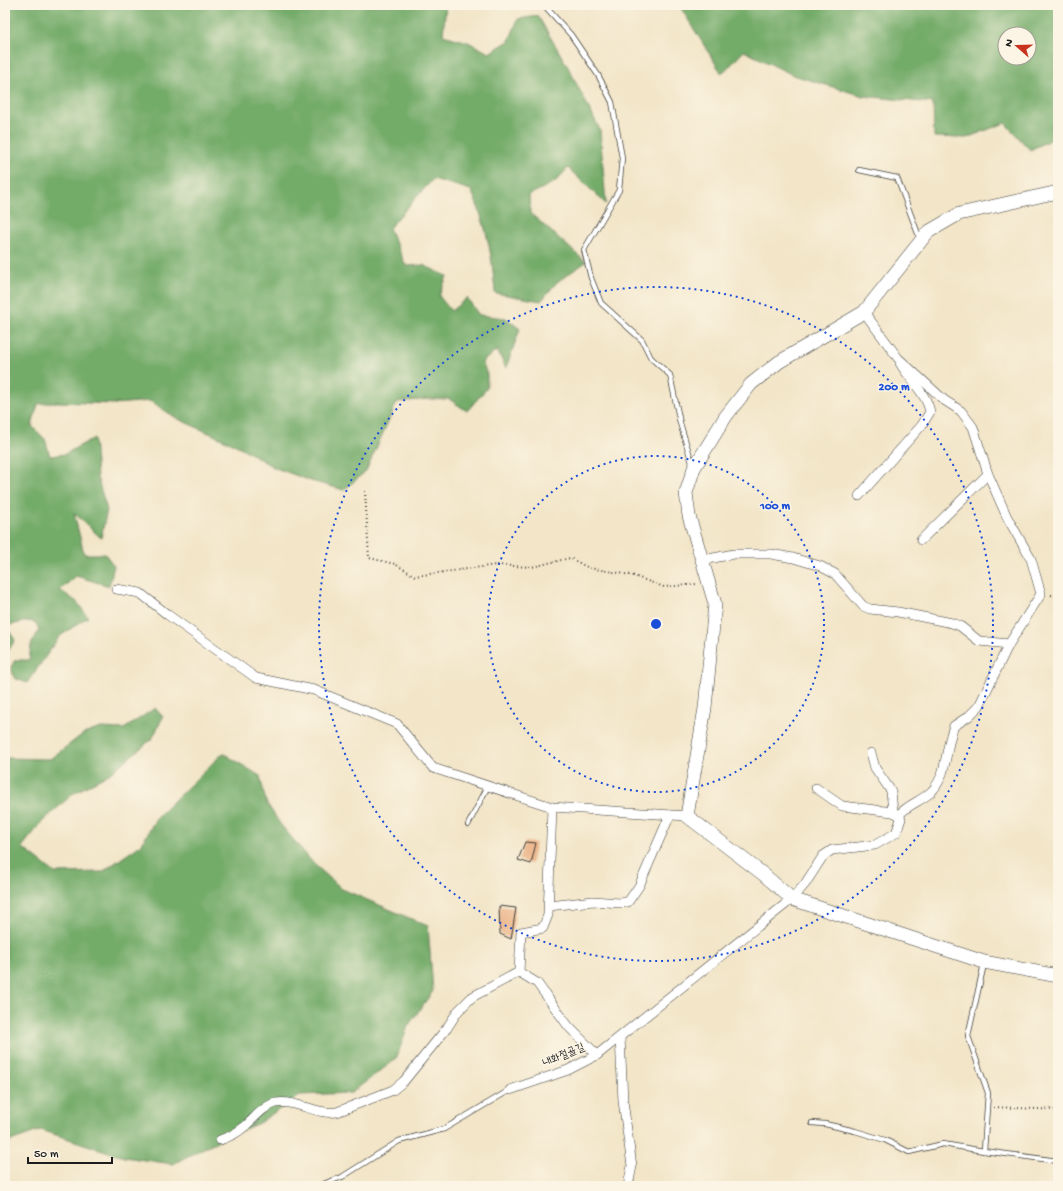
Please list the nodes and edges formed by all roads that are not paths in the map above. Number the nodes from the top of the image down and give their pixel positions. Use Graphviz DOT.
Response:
graph roads {
  1 [pos="544,5"];
  2 [pos="859,170"];
  3 [pos="1058,192"];
  4 [pos="921,241"];
  5 [pos="864,312"];
  6 [pos="898,358"];
  7 [pos="694,468"];
  8 [pos="988,474"];
  9 [pos="859,496"];
  10 [pos="921,540"];
  11 [pos="703,560"];
  12 [pos="116,589"];
  13 [pos="1009,644"];
  14 [pos="872,753"];
  15 [pos="488,786"];
  16 [pos="816,788"];
  17 [pos="552,807"];
  18 [pos="896,813"];
  19 [pos="670,815"];
  20 [pos="687,816"];
  21 [pos="468,825"];
  22 [pos="792,899"];
  23 [pos="548,906"];
  24 [pos="984,962"];
  25 [pos="519,972"];
  26 [pos="1058,976"];
  27 [pos="620,1037"];
  28 [pos="597,1055"];
  29 [pos="510,1090"];
  30 [pos="812,1123"];
  31 [pos="220,1140"];
  32 [pos="984,1151"];
  33 [pos="1058,1161"];
  34 [pos="318,1186"];
  35 [pos="628,1186"];
  1 -- 7 [label="lane"];
  2 -- 4 [label="lane"];
  3 -- 4 [label="street"];
  4 -- 5 [label="street"];
  5 -- 6 [label="street"];
  5 -- 7 [label="street"];
  6 -- 8 [label="street"];
  6 -- 9 [label="street"];
  7 -- 11 [label="street"];
  8 -- 10 [label="street"];
  8 -- 13 [label="street"];
  11 -- 13 [label="street"];
  11 -- 20 [label="street"];
  12 -- 15 [label="street"];
  13 -- 18 [label="street"];
  14 -- 18 [label="street, 내화절골길"];
  15 -- 17 [label="street"];
  15 -- 21 [label="lane"];
  16 -- 18 [label="street"];
  17 -- 19 [label="street"];
  17 -- 23 [label="street"];
  18 -- 22 [label="street, 내화절골길"];
  19 -- 20 [label="street"];
  19 -- 23 [label="street"];
  20 -- 22 [label="street"];
  22 -- 24 [label="street"];
  22 -- 27 [label="street, 내화절골길"];
  23 -- 25 [label="street"];
  24 -- 26 [label="street"];
  24 -- 32 [label="lane"];
  25 -- 28 [label="street"];
  25 -- 31 [label="street"];
  27 -- 28 [label="street, 내화절골길"];
  27 -- 35 [label="street"];
  28 -- 29 [label="street, 내화절골길"];
  29 -- 34 [label="lane, 내화절골길"];
  30 -- 32 [label="lane"];
  32 -- 33 [label="lane"];
}
